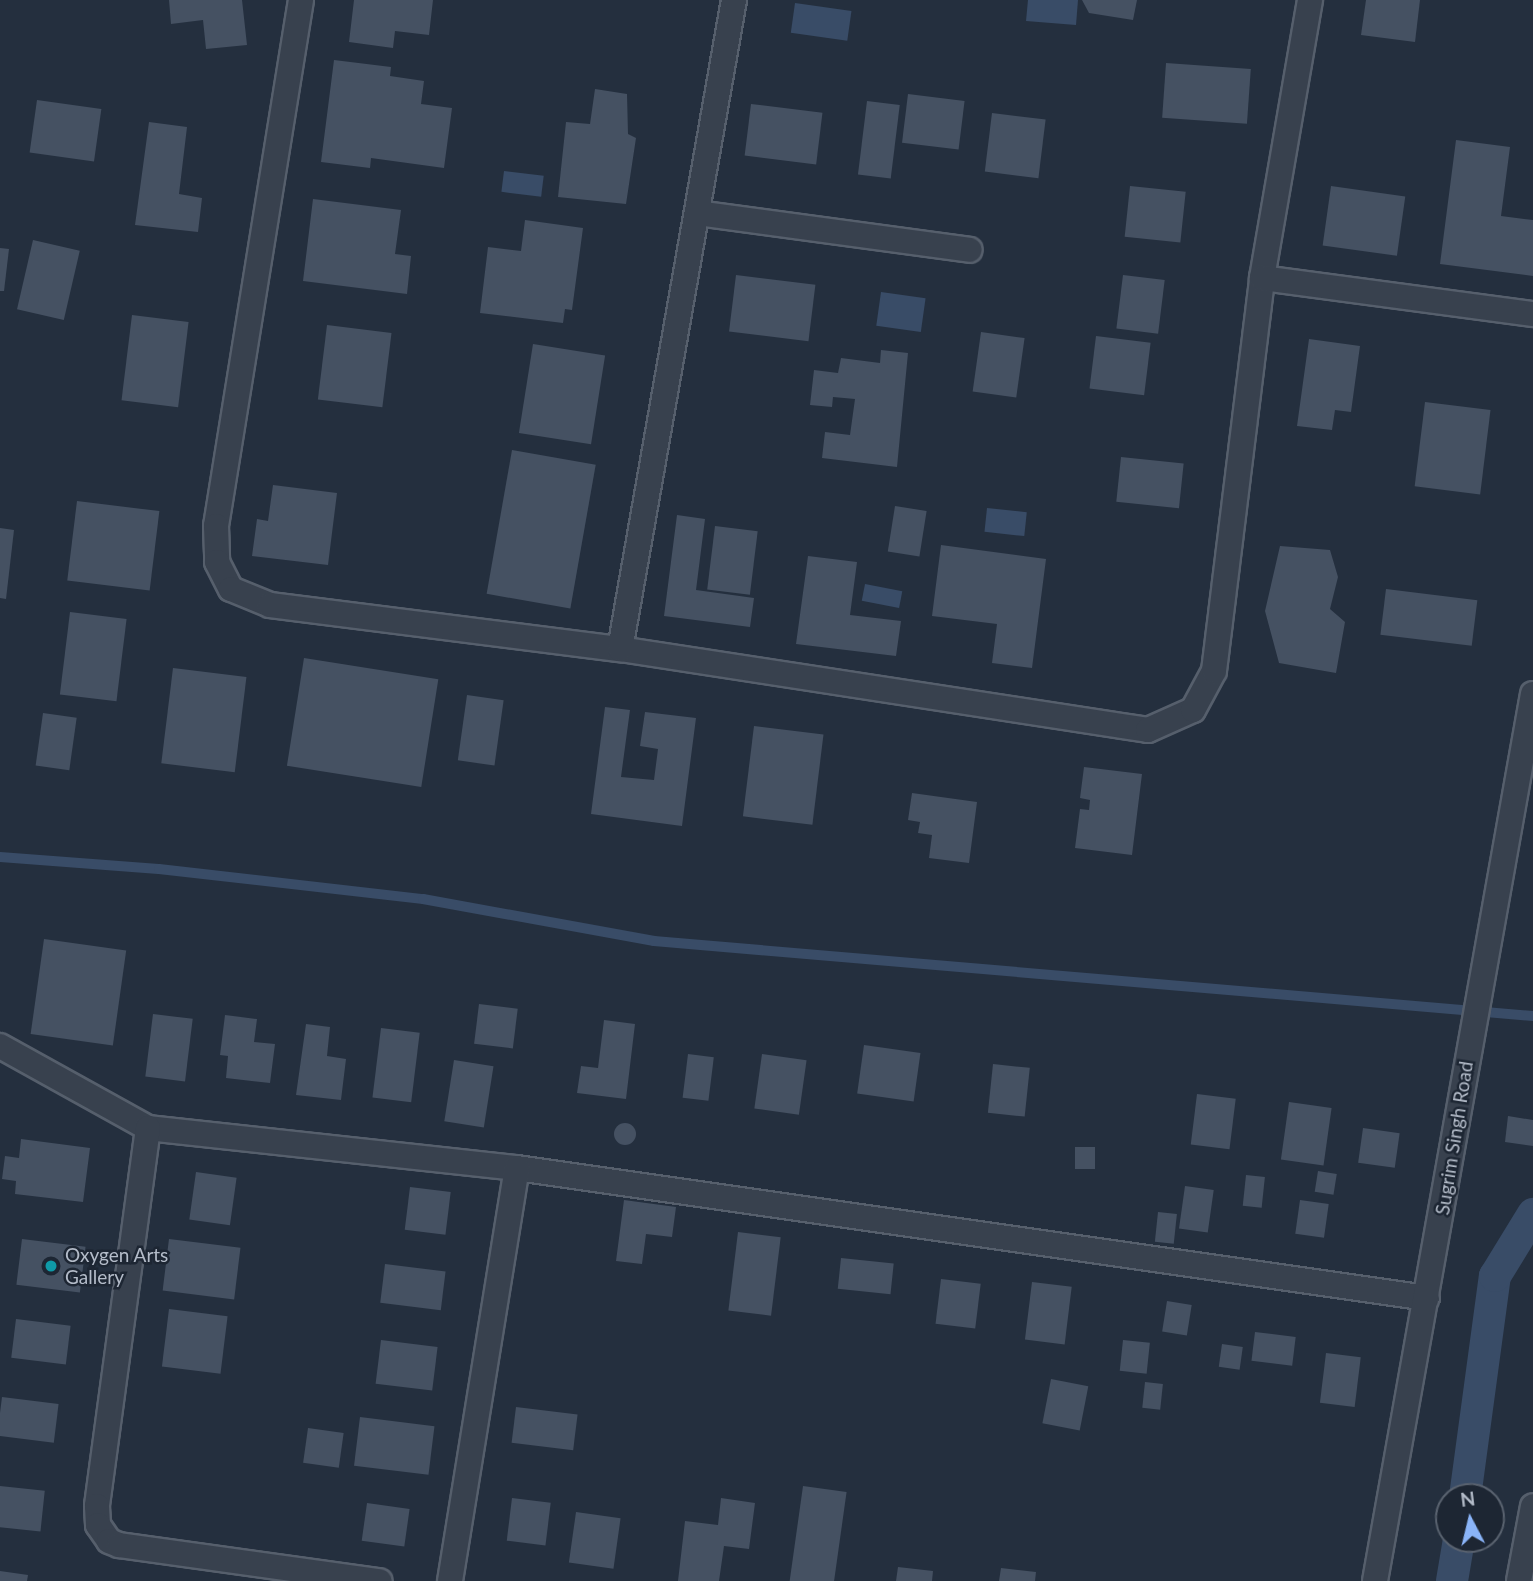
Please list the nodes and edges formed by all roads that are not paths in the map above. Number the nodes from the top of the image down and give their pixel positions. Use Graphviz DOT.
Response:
graph roads {
  1 [pos="301,0"];
  2 [pos="734,0"];
  3 [pos="1310,0"];
  4 [pos="696,213"];
  5 [pos="969,250"];
  6 [pos="1262,278"];
  7 [pos="1533,314"];
  8 [pos="620,649"];
  9 [pos="1533,694"];
  10 [pos="0,1046"];
  11 [pos="148,1128"];
  12 [pos="517,1168"];
  13 [pos="1427,1298"];
  14 [pos="1533,1506"];
  15 [pos="380,1581"];
  16 [pos="450,1581"];
  17 [pos="1375,1581"];
  18 [pos="1519,1581"];
  1 -- 8 [label="street"];
  2 -- 4 [label="street"];
  3 -- 6 [label="street"];
  4 -- 5 [label="street"];
  4 -- 8 [label="street"];
  6 -- 7 [label="street"];
  6 -- 8 [label="street"];
  9 -- 13 [label="street, Sugrim Singh Road"];
  10 -- 11 [label="street"];
  11 -- 12 [label="street"];
  11 -- 15 [label="street"];
  12 -- 13 [label="street"];
  12 -- 16 [label="street"];
  13 -- 17 [label="street, Sugrim Singh Road"];
  14 -- 18 [label="street"];
}
